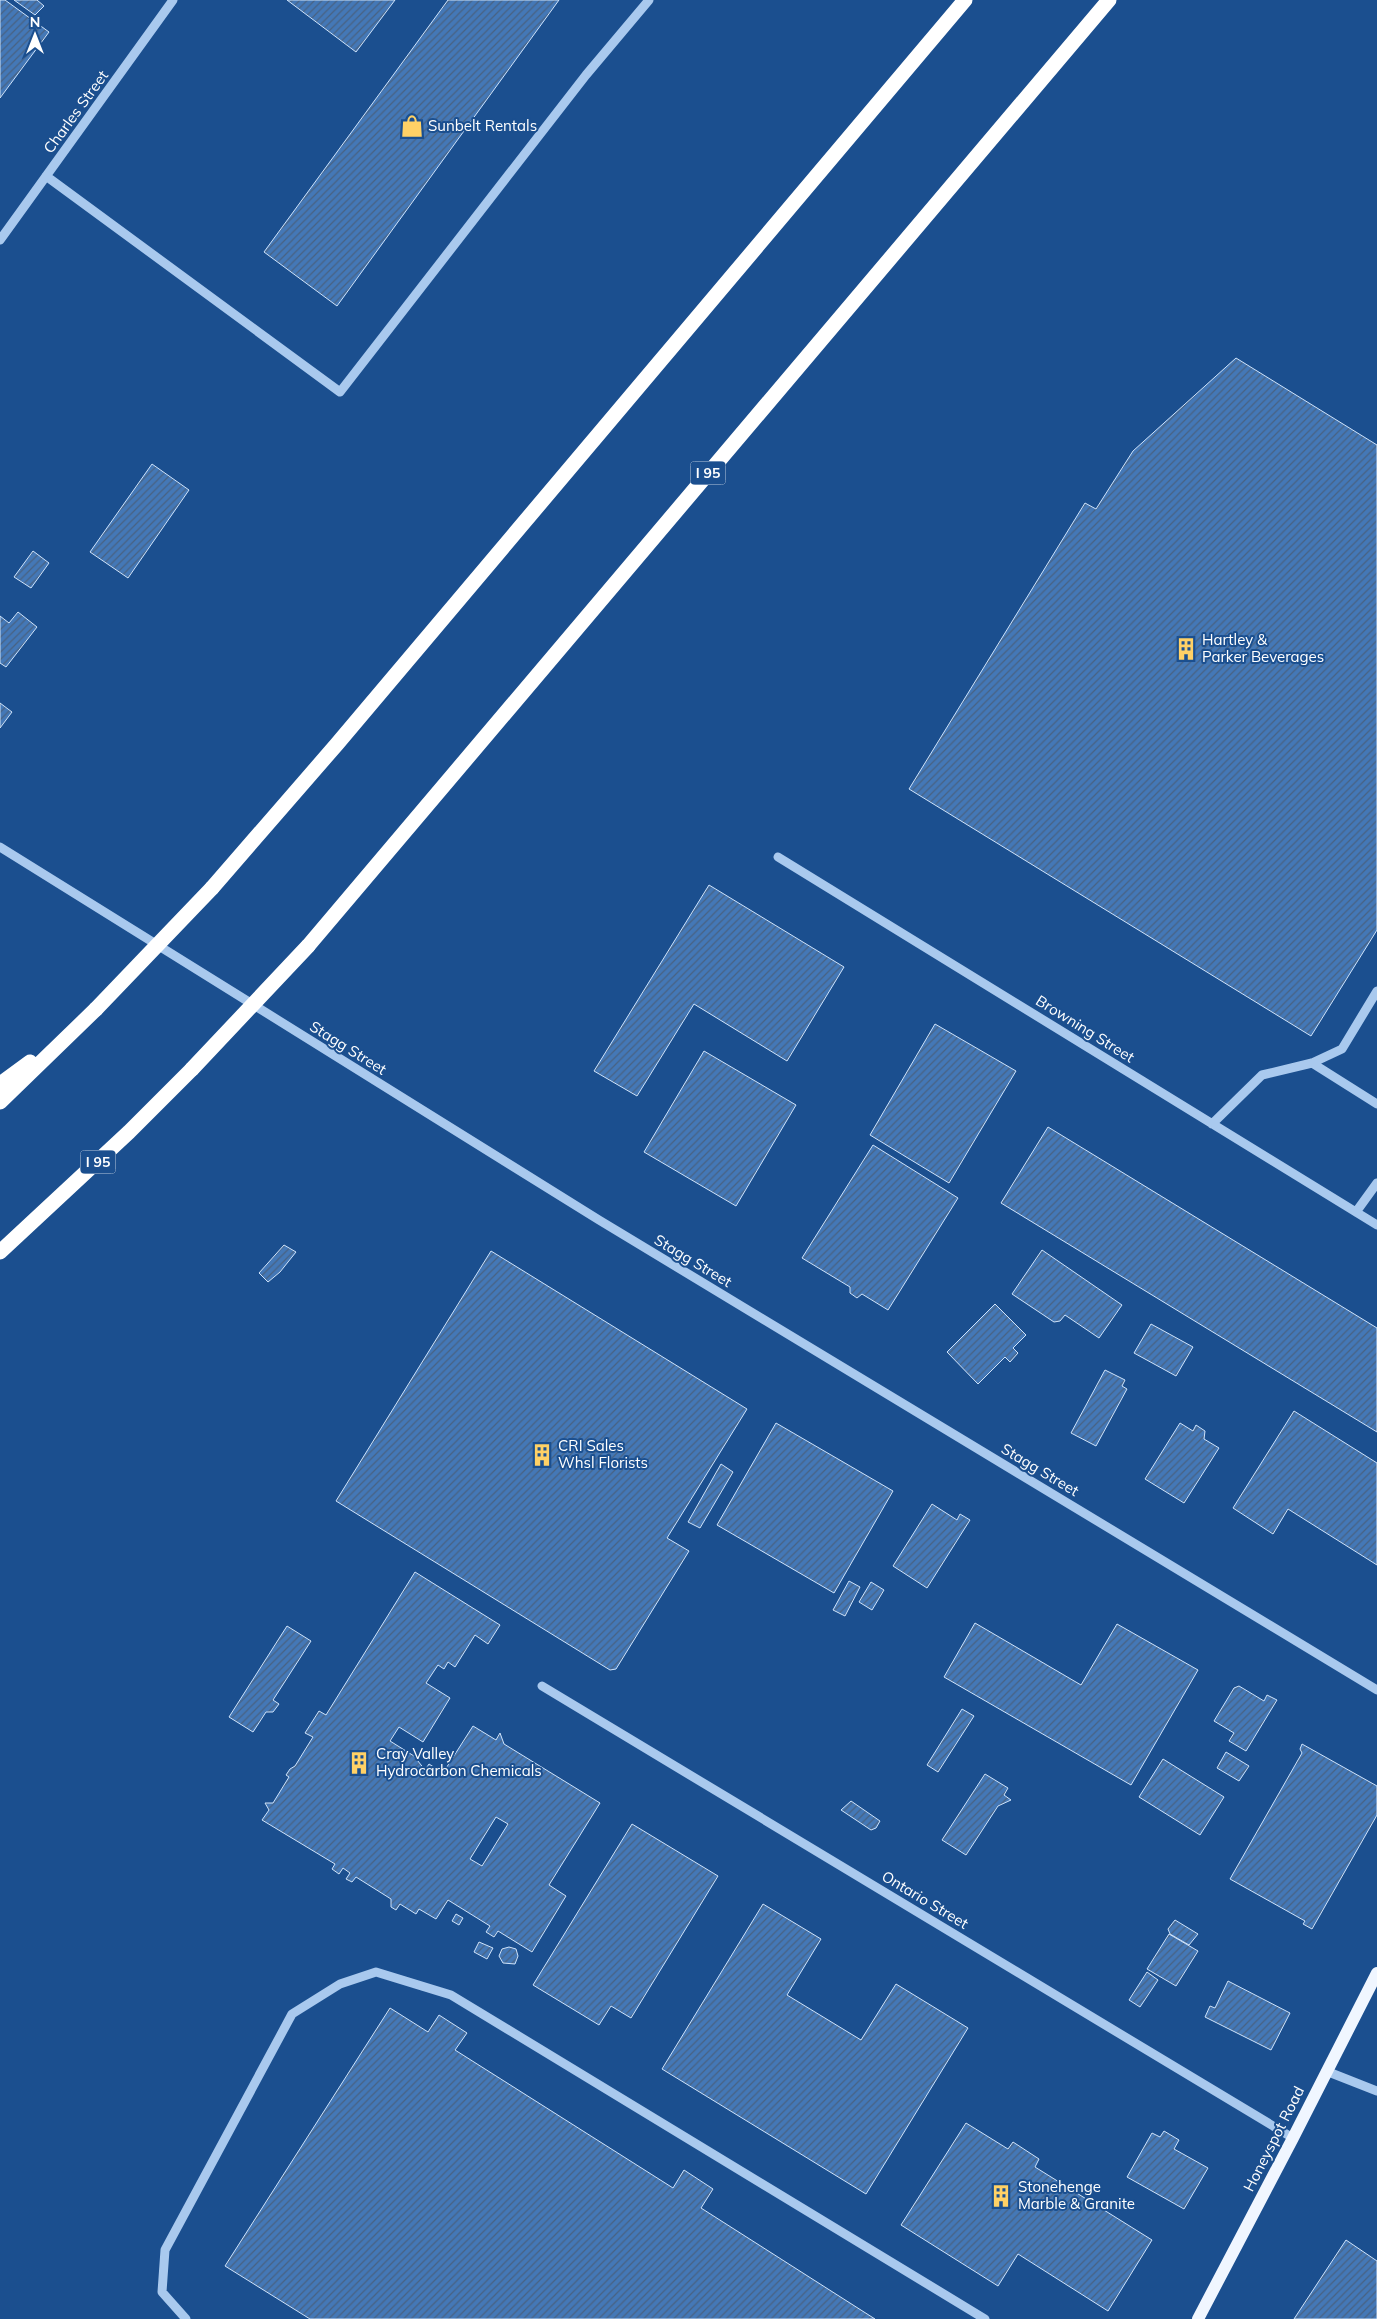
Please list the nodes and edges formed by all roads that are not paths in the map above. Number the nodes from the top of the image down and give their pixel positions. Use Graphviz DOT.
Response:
graph roads {
  1 [pos="173,0"];
  2 [pos="649,0"];
  3 [pos="965,0"];
  4 [pos="1109,0"];
  5 [pos="46,176"];
  6 [pos="0,240"];
  7 [pos="0,847"];
  8 [pos="778,857"];
  9 [pos="1377,991"];
  10 [pos="78,1027"];
  11 [pos="1312,1063"];
  12 [pos="0,1084"];
  13 [pos="0,1102"];
  14 [pos="1377,1104"];
  15 [pos="1212,1124"];
  16 [pos="1377,1182"];
  17 [pos="1356,1212"];
  18 [pos="1377,1225"];
  19 [pos="0,1252"];
  20 [pos="542,1686"];
  21 [pos="1377,1690"];
  22 [pos="1377,1973"];
  23 [pos="1326,2071"];
  24 [pos="1377,2091"];
  25 [pos="1293,2138"];
  26 [pos="186,2319"];
  27 [pos="985,2319"];
  28 [pos="1198,2319"];
  1 -- 5 [label="street, Charles Street"];
  2 -- 5 [label="street"];
  3 -- 10 [label="highway, bridge"];
  4 -- 19 [label="highway, I 95, bridge"];
  5 -- 6 [label="street, Charles Street"];
  7 -- 21 [label="street, Stagg Street"];
  8 -- 15 [label="street, Browning Street"];
  9 -- 11 [label="street"];
  10 -- 12 [label="highway"];
  10 -- 13 [label="highway"];
  11 -- 14 [label="street"];
  11 -- 15 [label="street"];
  15 -- 17 [label="street, Browning Street"];
  16 -- 17 [label="street"];
  17 -- 18 [label="street, Browning Street"];
  20 -- 25 [label="street, Ontario Street"];
  22 -- 23 [label="main road, Honeyspot Road"];
  23 -- 24 [label="street"];
  23 -- 25 [label="main road, Honeyspot Road"];
  25 -- 28 [label="main road, Honeyspot Road"];
  26 -- 27 [label="street"];
}
